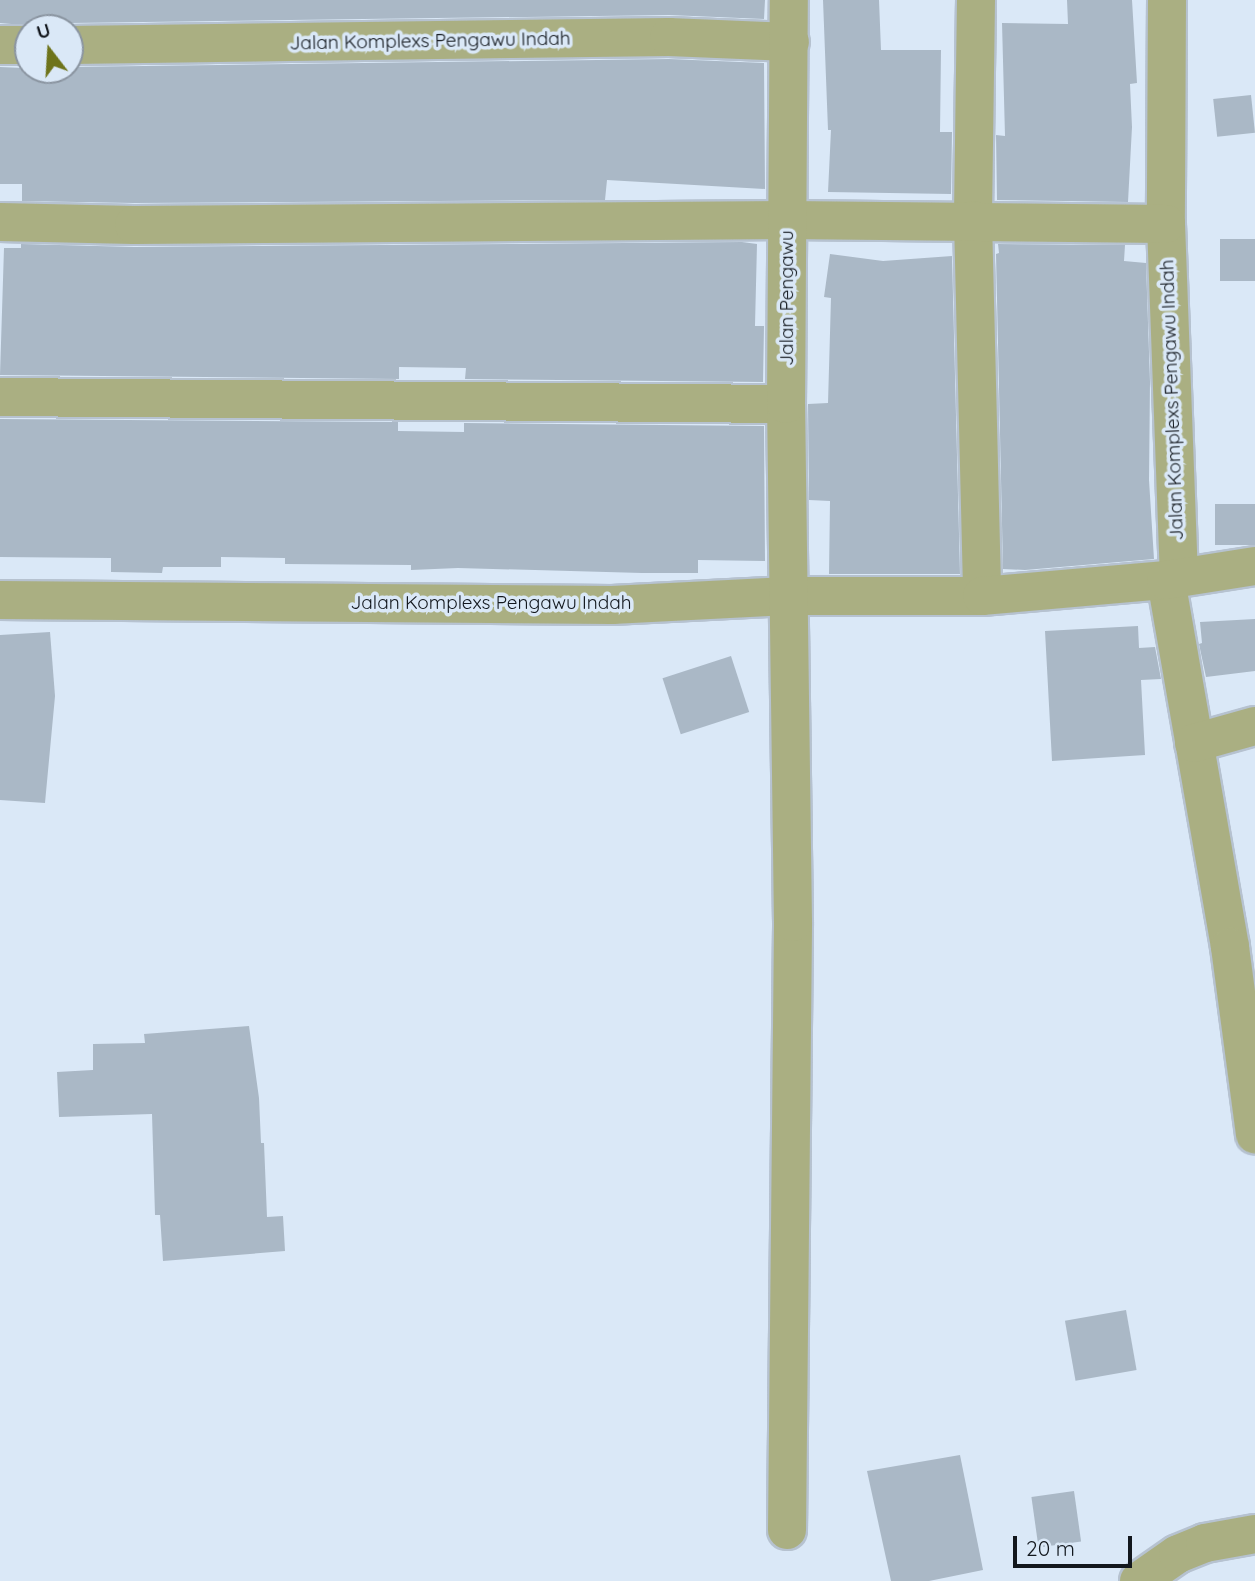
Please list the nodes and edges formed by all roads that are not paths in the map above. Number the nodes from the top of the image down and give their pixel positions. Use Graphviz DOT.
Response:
graph roads {
  1 [pos="789,0"];
  2 [pos="976,0"];
  3 [pos="1167,0"];
  4 [pos="790,42"];
  5 [pos="84,44"];
  6 [pos="788,220"];
  7 [pos="973,220"];
  8 [pos="0,222"];
  9 [pos="1166,223"];
  10 [pos="0,397"];
  11 [pos="786,404"];
  12 [pos="1255,566"];
  13 [pos="1173,578"];
  14 [pos="788,596"];
  15 [pos="982,596"];
  16 [pos="0,600"];
  17 [pos="1255,726"];
  18 [pos="1194,743"];
  19 [pos="1255,1134"];
  20 [pos="787,1530"];
  21 [pos="1255,1534"];
  22 [pos="1139,1581"];
  1 -- 4 [label="street, Jalan Pengawu"];
  2 -- 7 [label="street"];
  3 -- 9 [label="street, Jalan Komplexs Pengawu Indah"];
  4 -- 5 [label="street, Jalan Komplexs Pengawu Indah"];
  4 -- 6 [label="street, Jalan Pengawu"];
  6 -- 7 [label="street"];
  6 -- 8 [label="street"];
  6 -- 11 [label="street, Jalan Pengawu"];
  7 -- 9 [label="street"];
  7 -- 15 [label="street"];
  9 -- 13 [label="street, Jalan Komplexs Pengawu Indah"];
  10 -- 11 [label="street"];
  11 -- 14 [label="street, Jalan Pengawu"];
  12 -- 13 [label="street, Jalan Komplexs Pengawu Indah"];
  13 -- 15 [label="street, Jalan Komplexs Pengawu Indah"];
  13 -- 18 [label="street, Jalan Komplexs Pengawu Indah"];
  14 -- 15 [label="street, Jalan Komplexs Pengawu Indah"];
  14 -- 16 [label="street, Jalan Komplexs Pengawu Indah"];
  14 -- 20 [label="street, Jalan Pengawu"];
  17 -- 18 [label="street"];
  18 -- 19 [label="street, Jalan Komplexs Pengawu Indah"];
  21 -- 22 [label="street"];
}
